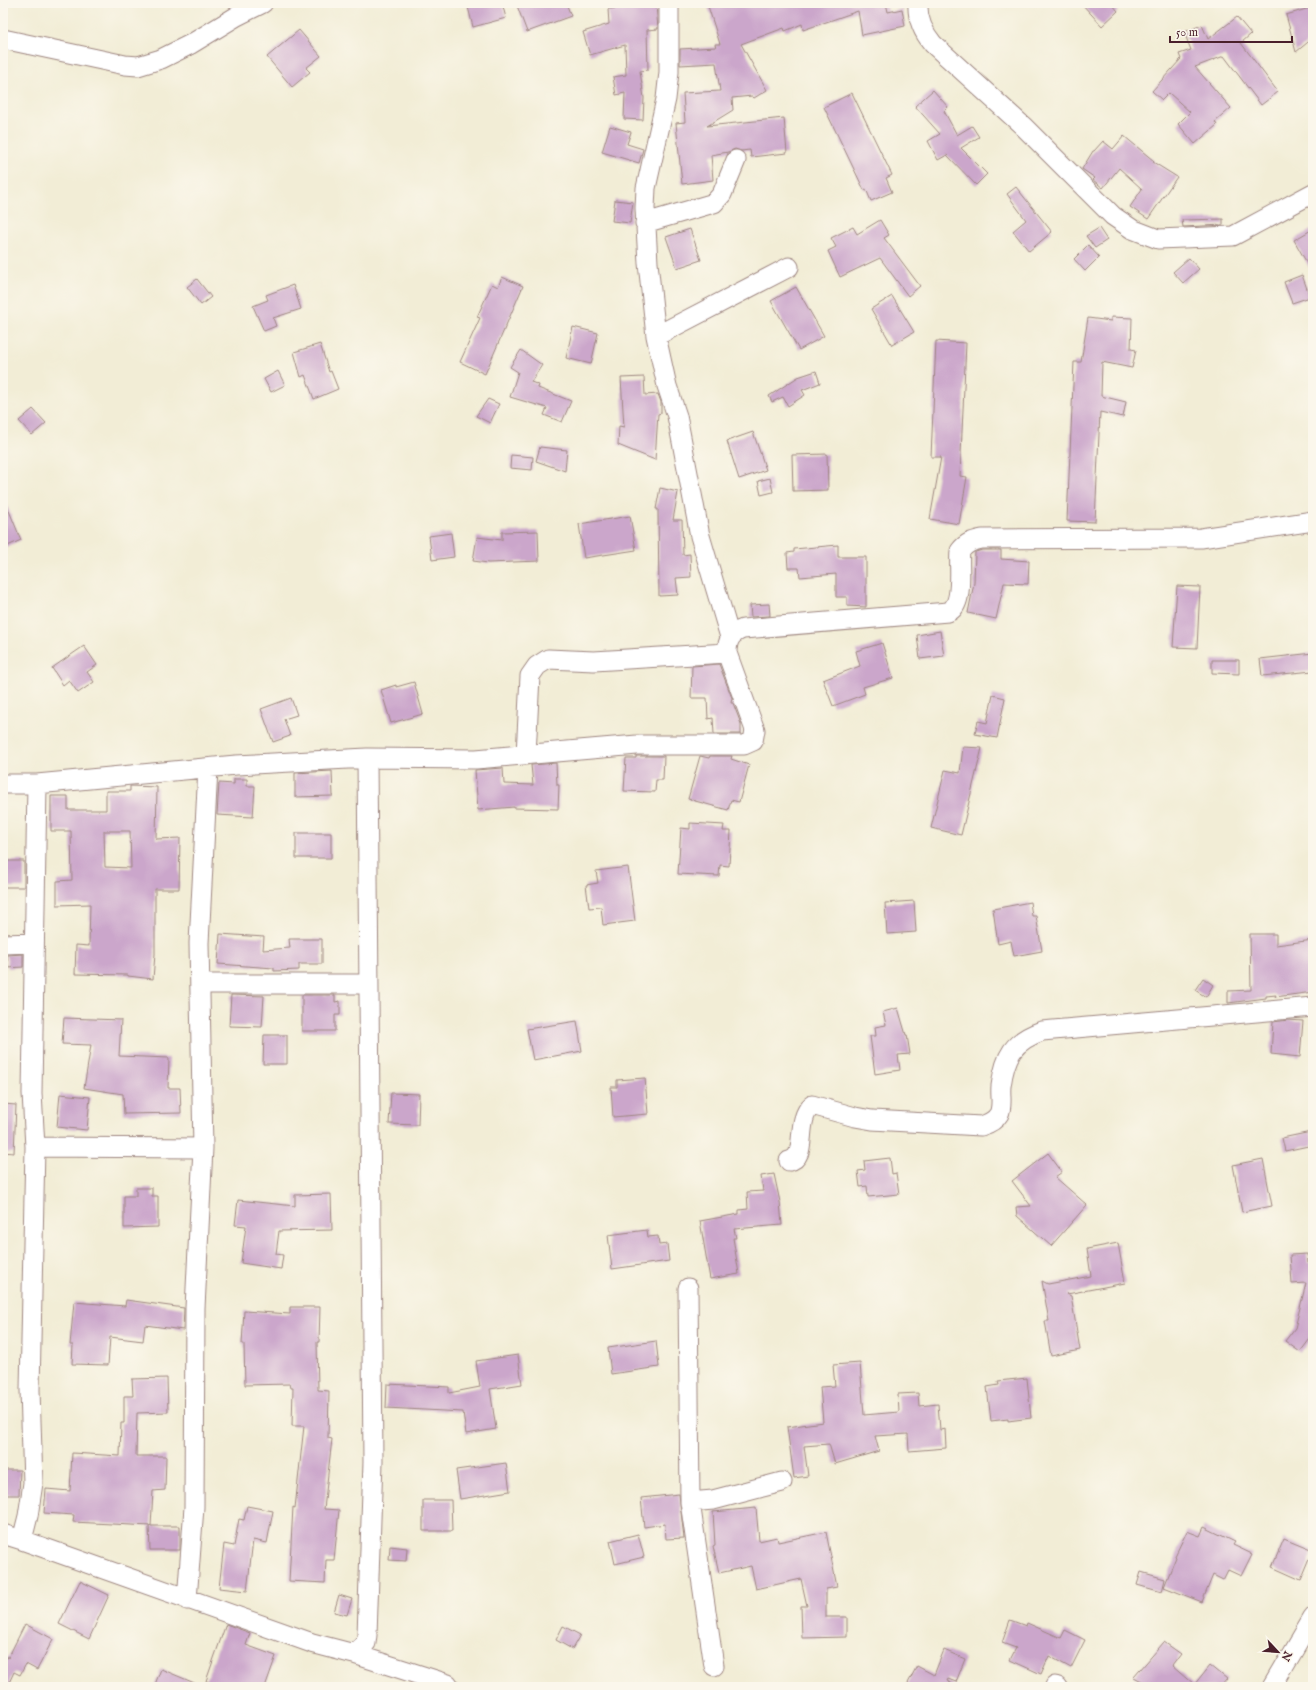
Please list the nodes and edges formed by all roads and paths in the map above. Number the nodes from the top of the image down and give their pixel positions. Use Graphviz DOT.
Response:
graph roads {
  1 [pos="263,3"];
  2 [pos="669,3"];
  3 [pos="918,3"];
  4 [pos="3,39"];
  5 [pos="736,160"];
  6 [pos="1313,193"];
  7 [pos="645,223"];
  8 [pos="789,267"];
  9 [pos="656,336"];
  10 [pos="1313,521"];
  11 [pos="729,645"];
  12 [pos="526,755"];
  13 [pos="367,758"];
  14 [pos="208,768"];
  15 [pos="3,784"];
  16 [pos="37,784"];
  17 [pos="34,943"];
  18 [pos="3,944"];
  19 [pos="200,984"];
  20 [pos="369,984"];
  21 [pos="1313,1007"];
  22 [pos="35,1147"];
  23 [pos="203,1148"];
  24 [pos="789,1161"];
  25 [pos="688,1288"];
  26 [pos="782,1482"];
  27 [pos="690,1502"];
  28 [pos="3,1534"];
  29 [pos="22,1540"];
  30 [pos="187,1600"];
  31 [pos="1313,1617"];
  32 [pos="354,1654"];
  33 [pos="714,1666"];
  34 [pos="451,1686"];
  35 [pos="1272,1687"];
  1 -- 4 [label="street"];
  2 -- 7 [label="street"];
  3 -- 6 [label="street"];
  5 -- 7 [label="street"];
  7 -- 9 [label="street"];
  8 -- 9 [label="street"];
  9 -- 11 [label="street"];
  10 -- 11 [label="street"];
  11 -- 12 [label="street"];
  11 -- 12 [label="street"];
  12 -- 13 [label="street"];
  13 -- 14 [label="street"];
  13 -- 20 [label="street"];
  14 -- 16 [label="street"];
  14 -- 19 [label="street"];
  15 -- 16 [label="street"];
  16 -- 17 [label="street"];
  17 -- 18 [label="street"];
  17 -- 22 [label="street"];
  19 -- 20 [label="street"];
  19 -- 23 [label="street"];
  20 -- 32 [label="street"];
  21 -- 24 [label="street"];
  22 -- 23 [label="street"];
  22 -- 29 [label="street"];
  23 -- 30 [label="street"];
  25 -- 27 [label="street"];
  26 -- 27 [label="street"];
  27 -- 33 [label="street"];
  28 -- 29 [label="street"];
  29 -- 30 [label="street"];
  30 -- 32 [label="street"];
  31 -- 35 [label="street"];
  32 -- 34 [label="street"];
}
